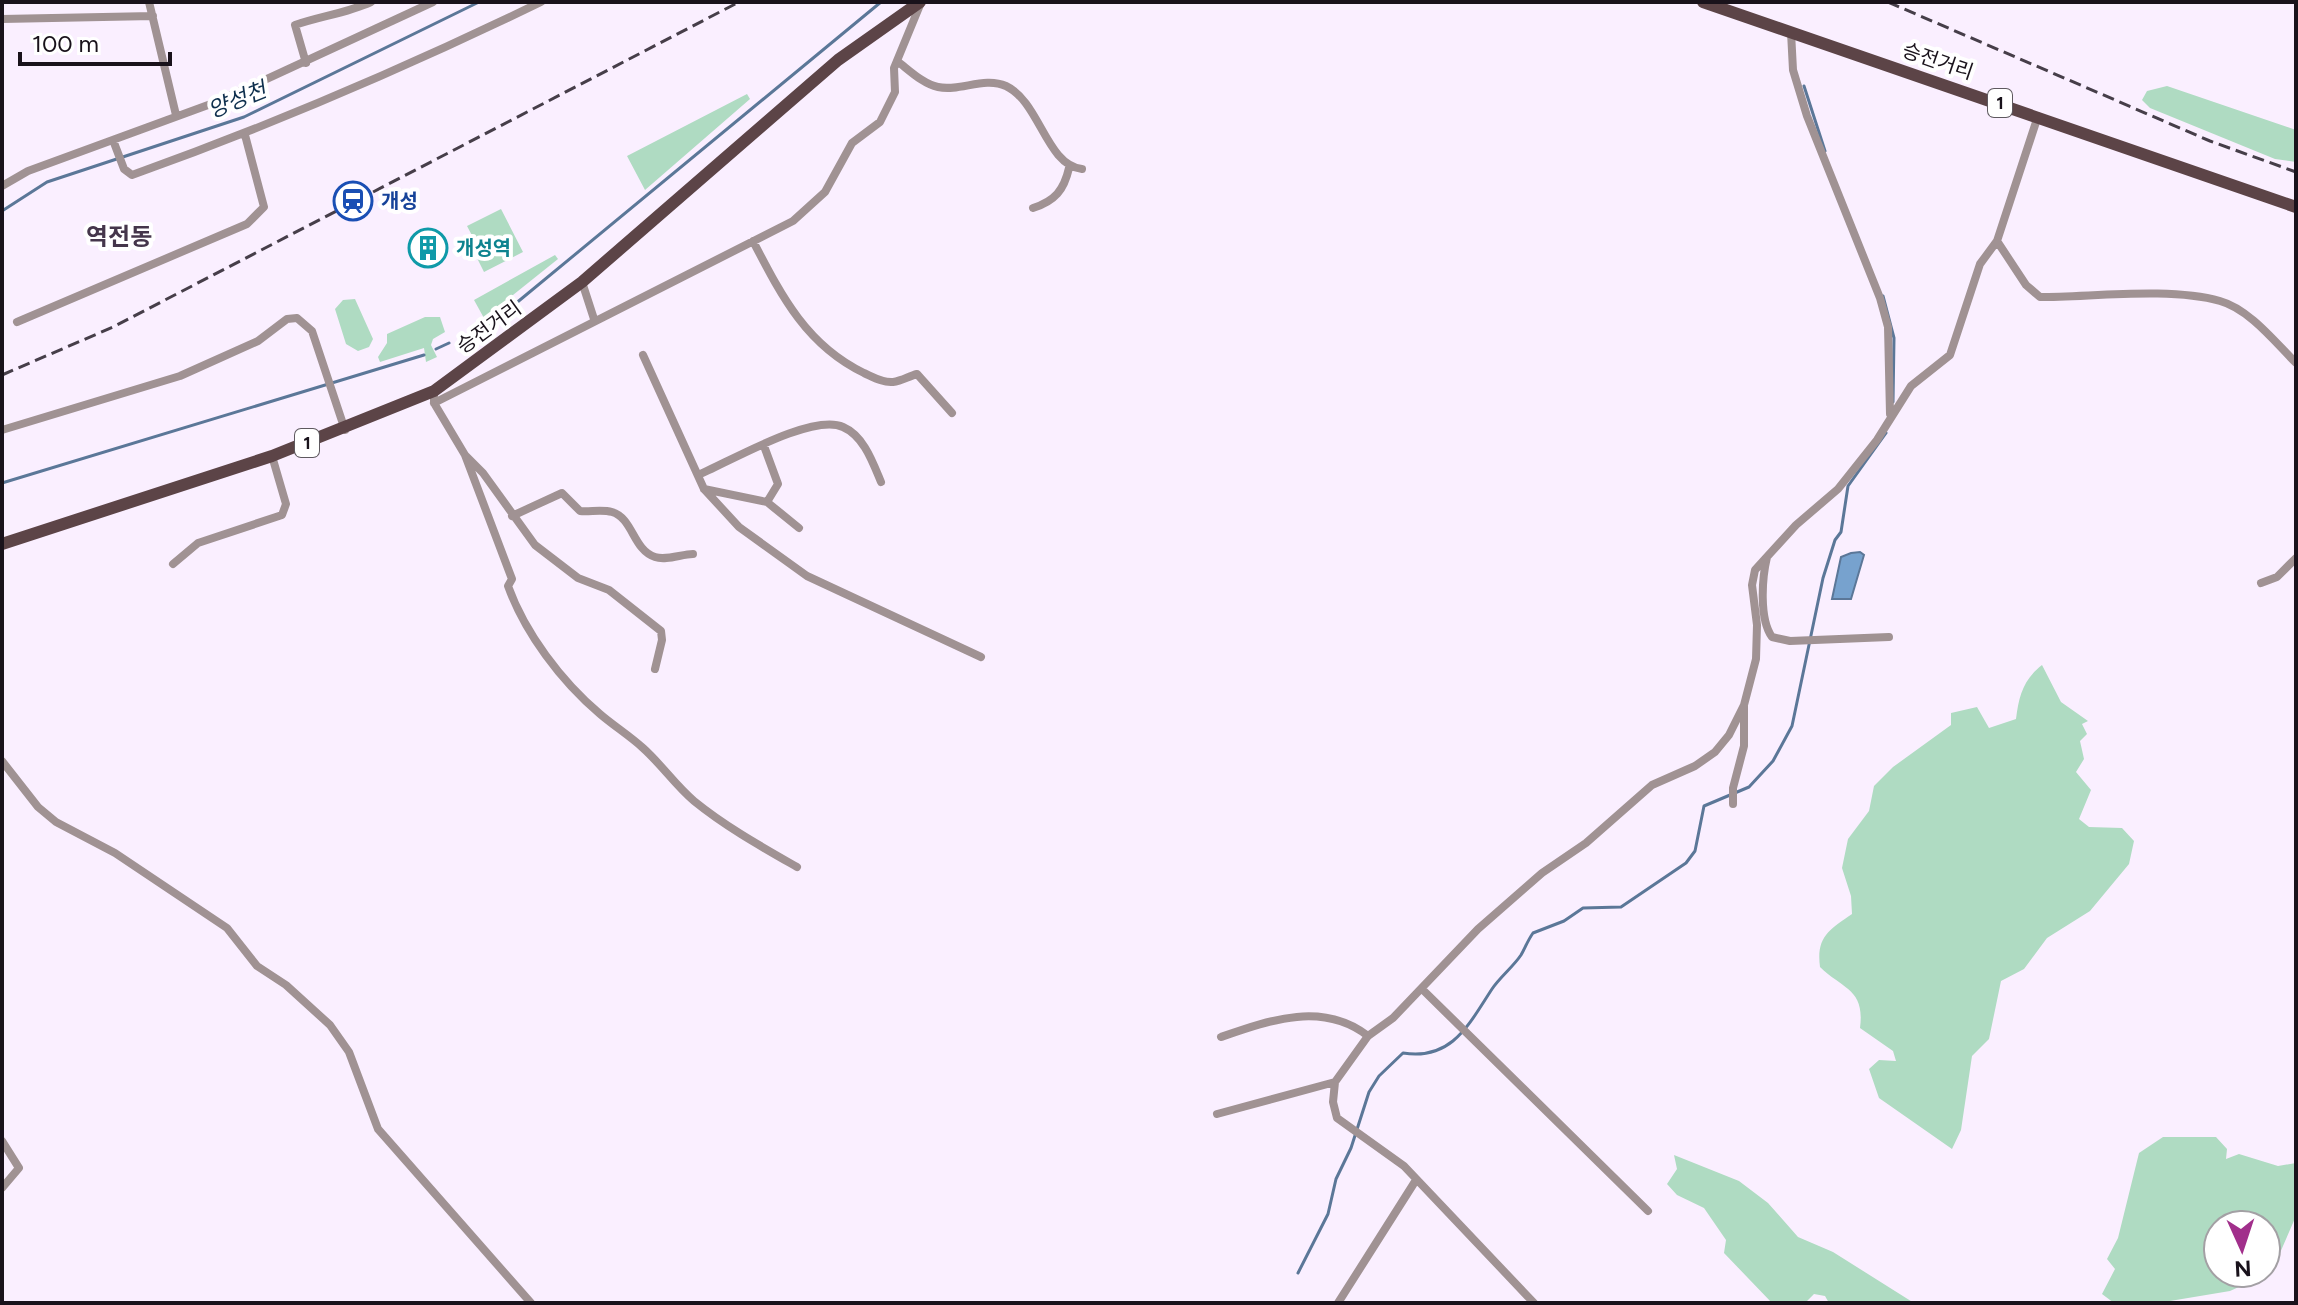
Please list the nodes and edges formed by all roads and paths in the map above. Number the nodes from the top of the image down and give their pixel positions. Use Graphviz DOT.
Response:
graph roads {
  1 [pos="149,2"];
  2 [pos="371,2"];
  3 [pos="408,2"];
  4 [pos="433,2"];
  5 [pos="541,2"];
  6 [pos="921,2"];
  7 [pos="1703,2"];
  8 [pos="412,12"];
  9 [pos="153,16"];
  10 [pos="2,19"];
  11 [pos="1791,32"];
  12 [pos="897,61"];
  13 [pos="306,63"];
  14 [pos="176,115"];
  15 [pos="2038,116"];
  16 [pos="245,135"];
  17 [pos="114,144"];
  18 [pos="1069,168"];
  19 [pos="1082,169"];
  20 [pos="2,186"];
  21 [pos="2296,207"];
  22 [pos="1033,208"];
  23 [pos="753,241"];
  24 [pos="1997,241"];
  25 [pos="582,282"];
  26 [pos="594,319"];
  27 [pos="17,322"];
  28 [pos="643,355"];
  29 [pos="2296,363"];
  30 [pos="434,397"];
  31 [pos="952,413"];
  32 [pos="1890,414"];
  33 [pos="2,430"];
  34 [pos="345,430"];
  35 [pos="764,446"];
  36 [pos="465,455"];
  37 [pos="272,456"];
  38 [pos="698,475"];
  39 [pos="881,482"];
  40 [pos="704,489"];
  41 [pos="767,502"];
  42 [pos="512,516"];
  43 [pos="799,528"];
  44 [pos="2,544"];
  45 [pos="693,554"];
  46 [pos="1767,556"];
  47 [pos="2296,558"];
  48 [pos="173,564"];
  49 [pos="2261,583"];
  50 [pos="1889,637"];
  51 [pos="981,657"];
  52 [pos="655,669"];
  53 [pos="1744,705"];
  54 [pos="2,761"];
  55 [pos="1733,796"];
  56 [pos="797,867"];
  57 [pos="1423,990"];
  58 [pos="1368,1036"];
  59 [pos="1221,1037"];
  60 [pos="1335,1082"];
  61 [pos="1217,1114"];
  62 [pos="2,1141"];
  63 [pos="1416,1180"];
  64 [pos="2,1188"];
  65 [pos="1648,1211"];
  66 [pos="531,1303"];
  67 [pos="1338,1303"];
  68 [pos="1534,1303"];
  1 -- 9 [label="street"];
  2 -- 13 [label="street"];
  3 -- 8 [label="street"];
  4 -- 8 [label="street"];
  5 -- 16 [label="street"];
  6 -- 12 [label="street"];
  6 -- 25 [label="main road, 승전거리 / 1"];
  7 -- 11 [label="main road, 승전거리 / 1"];
  8 -- 13 [label="street"];
  9 -- 10 [label="street"];
  9 -- 14 [label="street"];
  11 -- 15 [label="main road, 승전거리 / 1"];
  11 -- 32 [label="street"];
  12 -- 18 [label="street"];
  12 -- 23 [label="street"];
  13 -- 14 [label="street"];
  14 -- 17 [label="street"];
  15 -- 21 [label="main road, 승전거리 / 1"];
  15 -- 24 [label="street"];
  16 -- 17 [label="street"];
  16 -- 27 [label="street"];
  17 -- 20 [label="street"];
  18 -- 19 [label="street"];
  18 -- 22 [label="street"];
  23 -- 26 [label="street"];
  23 -- 31 [label="street"];
  24 -- 29 [label="street"];
  24 -- 32 [label="street"];
  25 -- 26 [label="street"];
  25 -- 30 [label="main road, 승전거리 / 1"];
  26 -- 30 [label="street"];
  28 -- 38 [label="street"];
  30 -- 34 [label="main road, 승전거리 / 1"];
  30 -- 36 [label="street"];
  32 -- 46 [label="street"];
  33 -- 34 [label="street"];
  34 -- 37 [label="main road, 승전거리 / 1"];
  35 -- 38 [label="street"];
  35 -- 39 [label="street"];
  35 -- 41 [label="street"];
  36 -- 42 [label="street"];
  36 -- 56 [label="street"];
  37 -- 44 [label="main road, 승전거리 / 1"];
  37 -- 48 [label="street"];
  38 -- 40 [label="street"];
  40 -- 41 [label="street"];
  40 -- 51 [label="street"];
  41 -- 43 [label="street"];
  42 -- 45 [label="street"];
  42 -- 52 [label="street"];
  46 -- 50 [label="street"];
  46 -- 53 [label="street"];
  47 -- 49 [label="street"];
  53 -- 55 [label="street"];
  53 -- 57 [label="street"];
  54 -- 66 [label="street"];
  57 -- 58 [label="street"];
  57 -- 65 [label="street"];
  58 -- 59 [label="street"];
  58 -- 60 [label="street"];
  60 -- 61 [label="street"];
  60 -- 63 [label="street"];
  62 -- 64 [label="street"];
  63 -- 67 [label="street"];
  63 -- 68 [label="street"];
}
